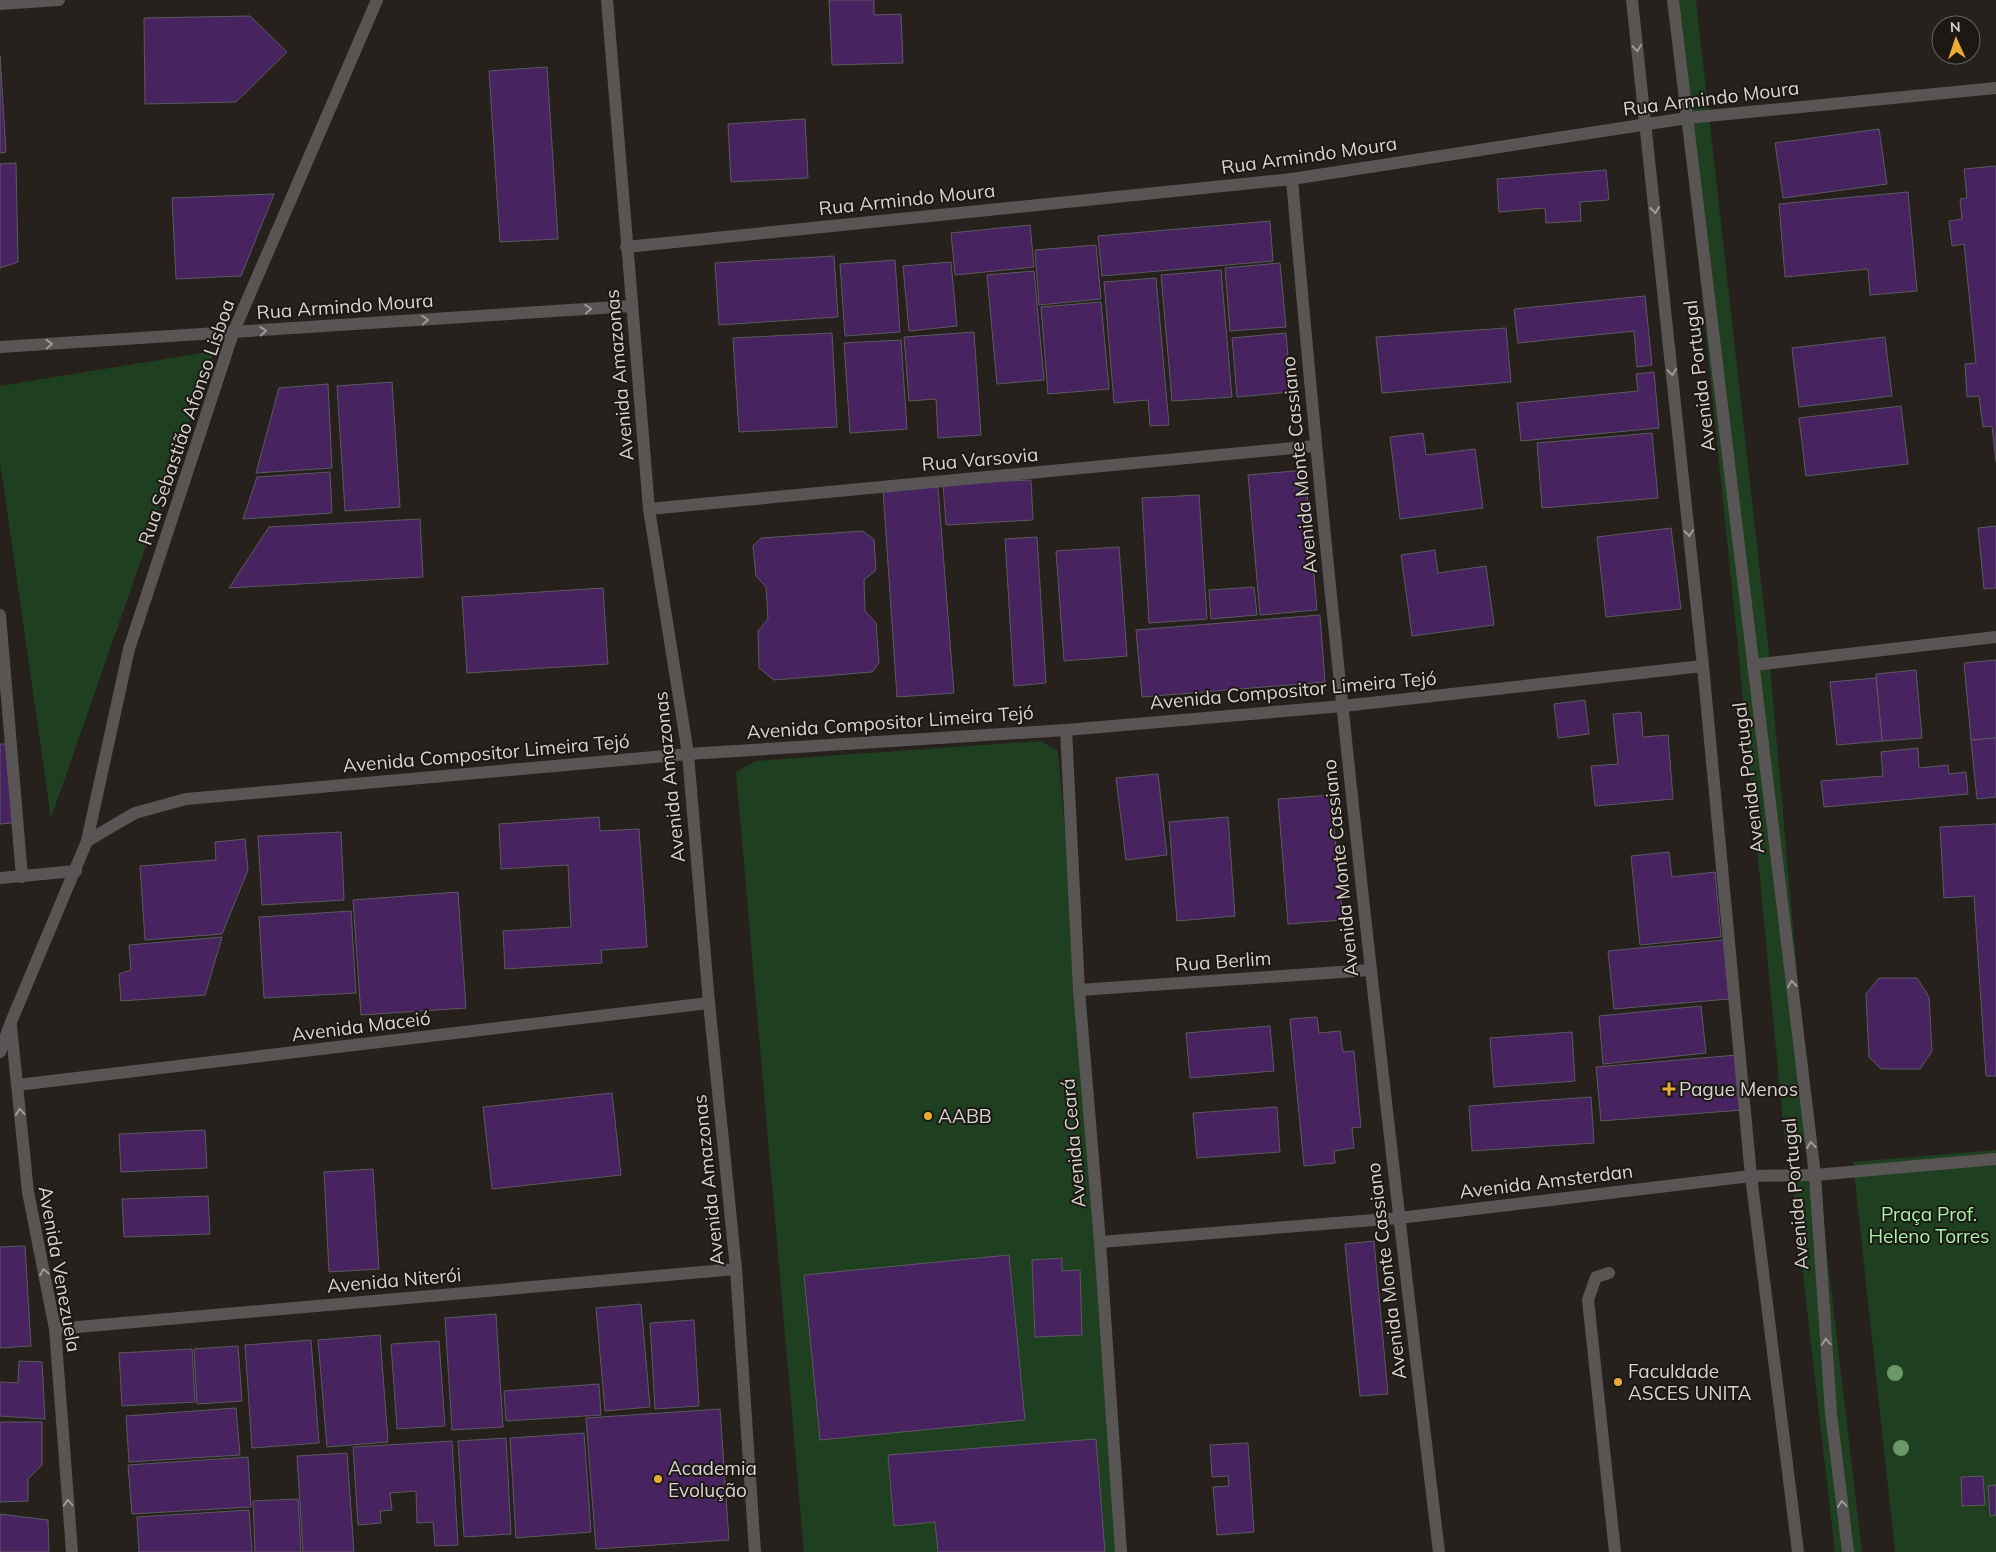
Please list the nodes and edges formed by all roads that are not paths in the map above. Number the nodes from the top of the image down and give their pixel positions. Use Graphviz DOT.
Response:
graph roads {
  1 [pos="59,0"];
  2 [pos="377,0"];
  3 [pos="607,0"];
  4 [pos="1632,0"];
  5 [pos="1673,0"];
  6 [pos="0,4"];
  7 [pos="1996,88"];
  8 [pos="1687,118"];
  9 [pos="1646,123"];
  10 [pos="1292,178"];
  11 [pos="626,247"];
  12 [pos="632,306"];
  13 [pos="233,333"];
  14 [pos="0,347"];
  15 [pos="1315,446"];
  16 [pos="649,509"];
  17 [pos="0,615"];
  18 [pos="1996,637"];
  19 [pos="1753,665"];
  20 [pos="1703,666"];
  21 [pos="1343,706"];
  22 [pos="1066,730"];
  23 [pos="688,754"];
  24 [pos="87,840"];
  25 [pos="76,871"];
  26 [pos="22,876"];
  27 [pos="0,878"];
  28 [pos="1370,970"];
  29 [pos="1079,990"];
  30 [pos="709,1003"];
  31 [pos="11,1022"];
  32 [pos="0,1052"];
  33 [pos="17,1085"];
  34 [pos="1996,1159"];
  35 [pos="1815,1175"];
  36 [pos="1751,1176"];
  37 [pos="1398,1218"];
  38 [pos="1100,1242"];
  39 [pos="736,1269"];
  40 [pos="1609,1273"];
  41 [pos="55,1328"];
  42 [pos="72,1552"];
  43 [pos="755,1552"];
  44 [pos="1121,1552"];
  45 [pos="1439,1552"];
  46 [pos="1615,1552"];
  47 [pos="1798,1552"];
  48 [pos="1848,1552"];
  1 -- 6 [label="street"];
  2 -- 13 [label="street, Rua Sebastião Afonso Lisboa"];
  3 -- 11 [label="street, Avenida Amazonas"];
  4 -- 9 [label="street, Avenida Portugal, one-way"];
  5 -- 8 [label="street, Avenida Portugal"];
  7 -- 8 [label="street, Rua Armindo Moura"];
  8 -- 9 [label="street, Rua Armindo Moura"];
  8 -- 19 [label="street, Avenida Portugal"];
  9 -- 10 [label="street, Rua Armindo Moura"];
  9 -- 20 [label="street, Avenida Portugal, one-way"];
  10 -- 11 [label="street, Rua Armindo Moura"];
  10 -- 15 [label="street, Avenida Monte Cassiano"];
  11 -- 12 [label="street, Avenida Amazonas"];
  13 -- 12 [label="street, Rua Armindo Moura, one-way"];
  12 -- 16 [label="street, Avenida Amazonas"];
  14 -- 13 [label="street, Rua Armindo Moura, one-way"];
  13 -- 24 [label="street, Rua Sebastião Afonso Lisboa"];
  15 -- 16 [label="street, Rua Varsovia"];
  15 -- 21 [label="street, Avenida Monte Cassiano"];
  16 -- 23 [label="street, Avenida Amazonas"];
  17 -- 26 [label="street"];
  18 -- 19 [label="street"];
  35 -- 19 [label="street, Avenida Portugal, one-way"];
  20 -- 21 [label="street, Avenida Compositor Limeira Tejó"];
  20 -- 36 [label="street, Avenida Portugal"];
  21 -- 22 [label="street, Avenida Compositor Limeira Tejó"];
  21 -- 28 [label="street, Avenida Monte Cassiano"];
  22 -- 23 [label="street, Avenida Compositor Limeira Tejó"];
  22 -- 29 [label="street, Avenida Ceará"];
  23 -- 24 [label="street, Avenida Compositor Limeira Tejó"];
  23 -- 30 [label="street, Avenida Amazonas"];
  24 -- 25 [label="street, Rua Sebastião Afonso Lisboa"];
  25 -- 26 [label="street"];
  25 -- 31 [label="street, Rua Sebastião Afonso Lisboa"];
  26 -- 27 [label="street"];
  28 -- 29 [label="street, Rua Berlim"];
  28 -- 37 [label="street, Avenida Monte Cassiano"];
  29 -- 38 [label="street, Avenida Ceará"];
  30 -- 33 [label="street, Avenida Maceió"];
  30 -- 39 [label="street, Avenida Amazonas"];
  31 -- 32 [label="street, Rua Sebastião Afonso Lisboa"];
  31 -- 33 [label="street, Avenida Venezuela"];
  41 -- 33 [label="street, Avenida Venezuela, one-way"];
  34 -- 35 [label="street, Avenida Amsterdan"];
  35 -- 36 [label="street, Avenida Amsterdan"];
  48 -- 35 [label="street, Avenida Portugal, one-way"];
  36 -- 37 [label="street, Avenida Amsterdan"];
  36 -- 47 [label="street, Avenida Portugal"];
  37 -- 38 [label="street, Avenida Amsterdan"];
  37 -- 45 [label="street, Avenida Monte Cassiano"];
  38 -- 44 [label="street, Avenida Ceará"];
  39 -- 41 [label="street, Avenida Niterói"];
  39 -- 43 [label="street, Avenida Amazonas"];
  40 -- 46 [label="street"];
  42 -- 41 [label="street, Avenida Venezuela, one-way"];
}
